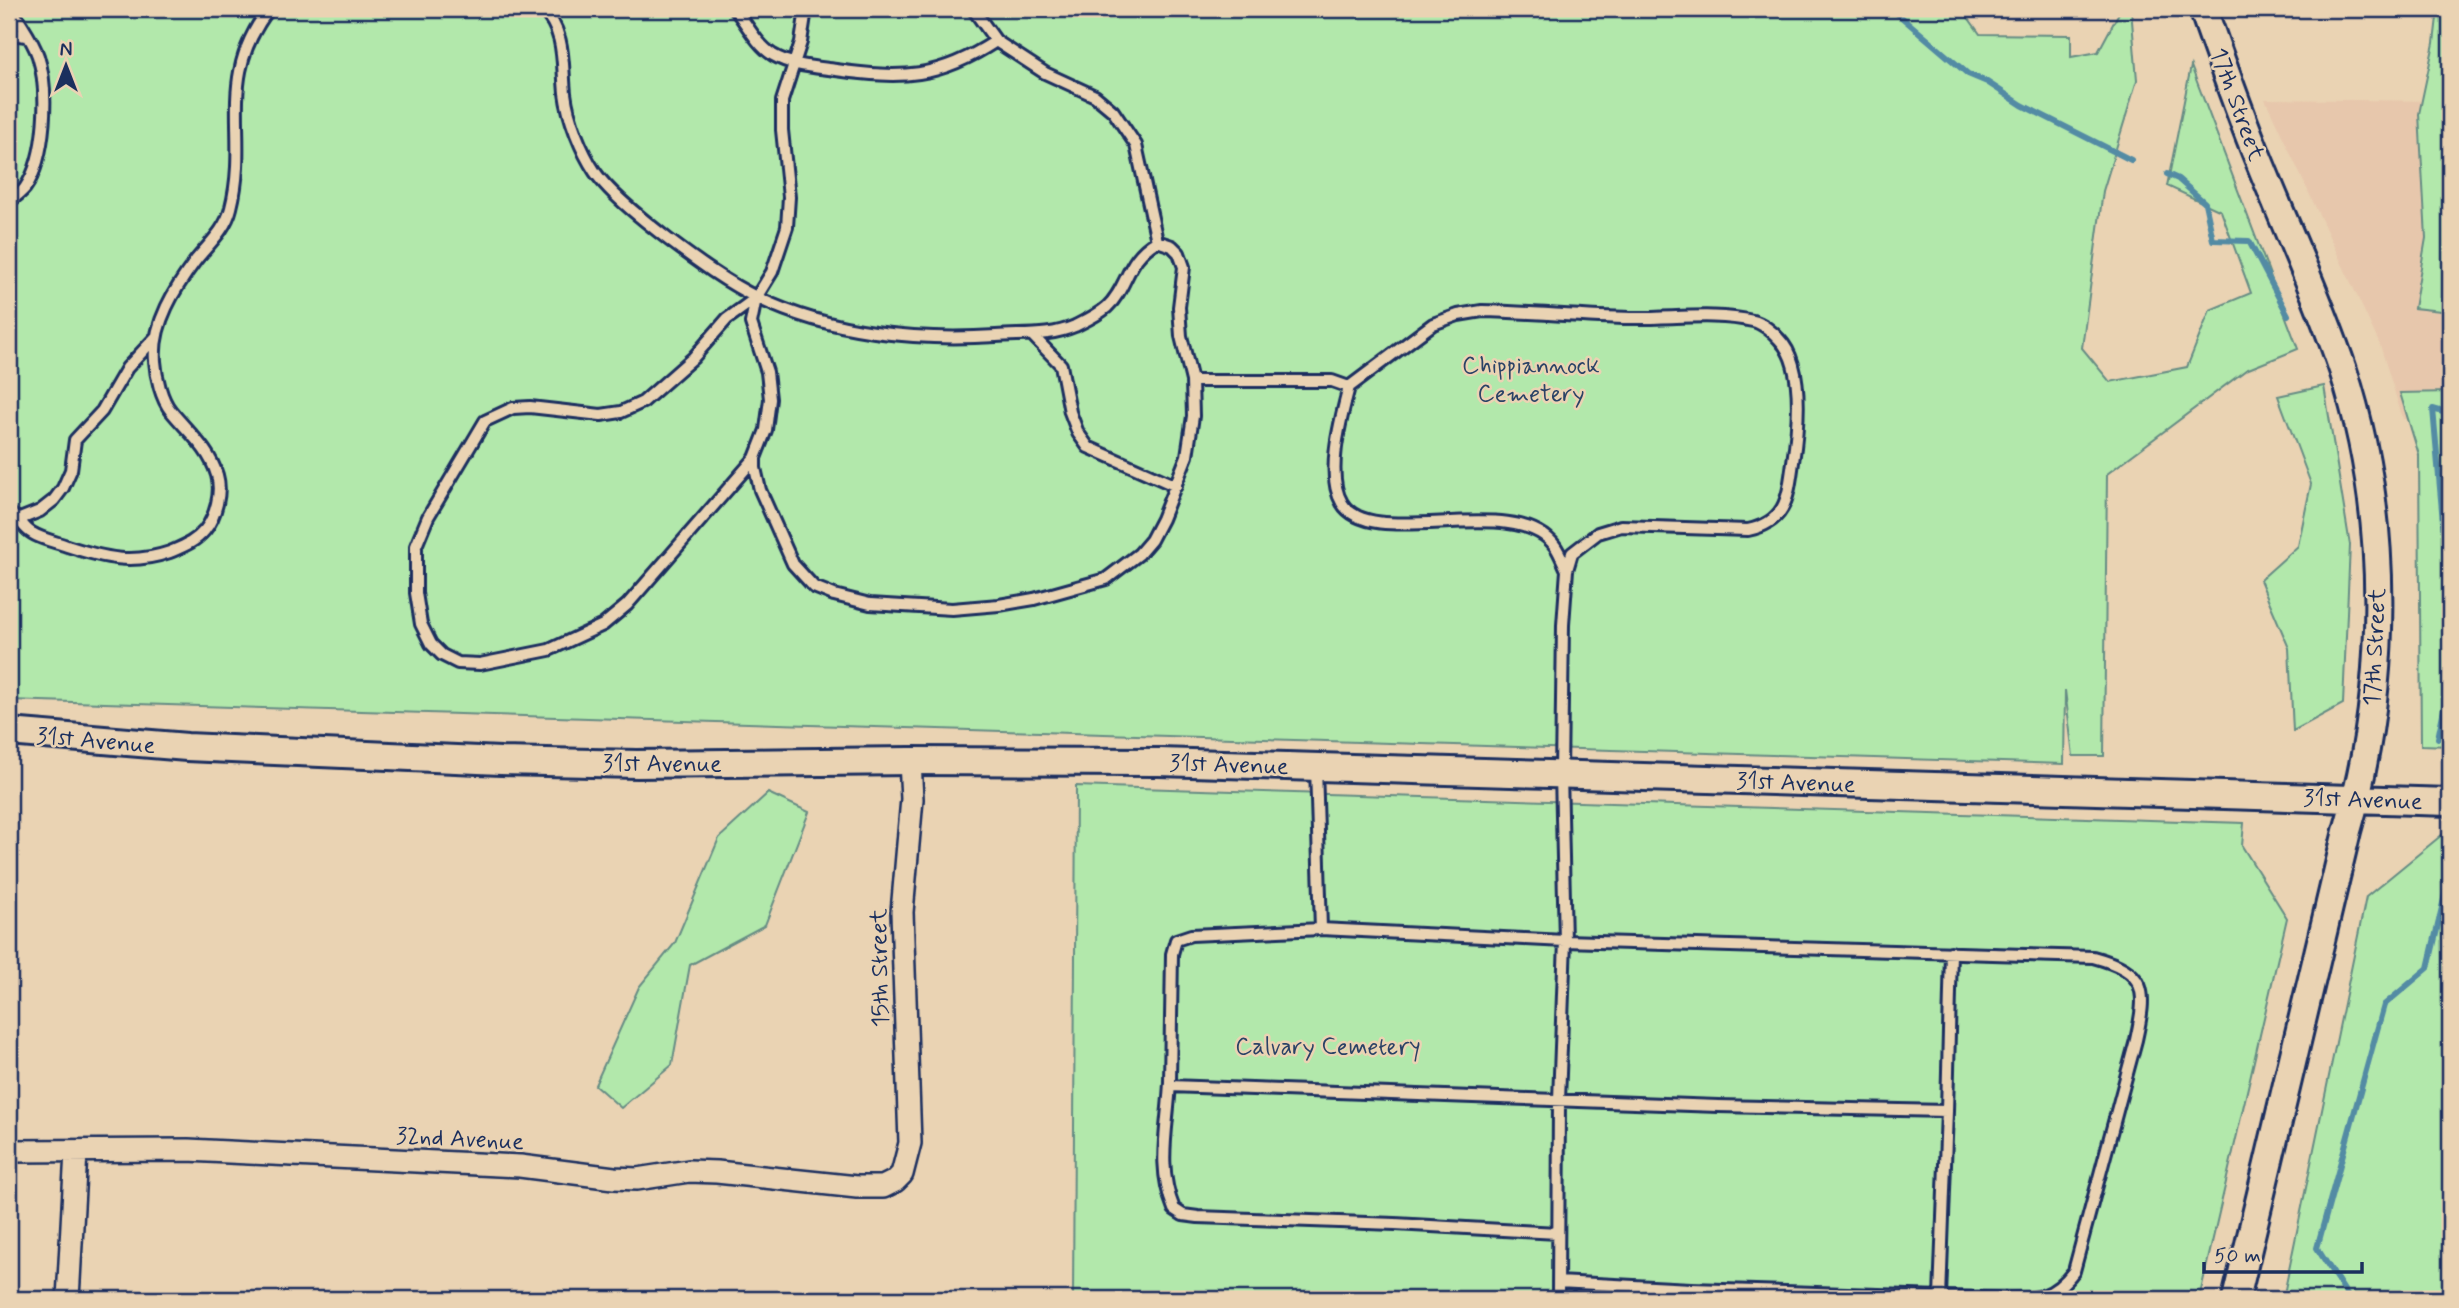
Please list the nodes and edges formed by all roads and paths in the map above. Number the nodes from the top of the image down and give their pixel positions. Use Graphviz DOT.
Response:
graph roads {
  1 [pos="12,9"];
  2 [pos="269,9"];
  3 [pos="542,9"];
  4 [pos="735,9"];
  5 [pos="806,9"];
  6 [pos="974,9"];
  7 [pos="2203,9"];
  8 [pos="9,34"];
  9 [pos="27,36"];
  10 [pos="996,41"];
  11 [pos="793,63"];
  12 [pos="9,202"];
  13 [pos="1157,241"];
  14 [pos="756,298"];
  15 [pos="1033,336"];
  16 [pos="156,337"];
  17 [pos="1192,381"];
  18 [pos="1349,387"];
  19 [pos="755,458"];
  20 [pos="1176,486"];
  21 [pos="9,513"];
  22 [pos="20,519"];
  23 [pos="1567,570"];
  24 [pos="9,732"];
  25 [pos="910,761"];
  26 [pos="1315,767"];
  27 [pos="1561,774"];
  28 [pos="2356,798"];
  29 [pos="2450,802"];
  30 [pos="1321,929"];
  31 [pos="1565,941"];
  32 [pos="1951,952"];
  33 [pos="1170,1086"];
  34 [pos="1559,1100"];
  35 [pos="1947,1111"];
  36 [pos="9,1150"];
  37 [pos="76,1152"];
  38 [pos="902,1174"];
  39 [pos="1558,1233"];
  40 [pos="1558,1282"];
  41 [pos="1690,1294"];
  42 [pos="1558,1297"];
  43 [pos="1940,1297"];
  44 [pos="68,1299"];
  45 [pos="2236,1299"];
  1 -- 9 [label="lane"];
  2 -- 16 [label="lane"];
  3 -- 14 [label="lane"];
  4 -- 11 [label="lane"];
  5 -- 11 [label="lane"];
  6 -- 10 [label="lane"];
  7 -- 28 [label="street, 17th Street"];
  8 -- 9 [label="lane"];
  9 -- 12 [label="lane"];
  10 -- 11 [label="lane"];
  10 -- 13 [label="lane"];
  11 -- 14 [label="lane"];
  13 -- 15 [label="lane"];
  13 -- 17 [label="lane"];
  14 -- 15 [label="lane"];
  14 -- 19 [label="lane"];
  14 -- 19 [label="lane"];
  15 -- 20 [label="lane"];
  16 -- 22 [label="lane"];
  16 -- 22 [label="lane"];
  17 -- 18 [label="lane"];
  17 -- 20 [label="lane"];
  18 -- 23 [label="lane"];
  18 -- 23 [label="lane"];
  19 -- 20 [label="lane"];
  21 -- 22 [label="lane"];
  23 -- 27 [label="lane"];
  24 -- 25 [label="street, 31st Avenue"];
  25 -- 26 [label="street, 31st Avenue"];
  25 -- 38 [label="street, 15th Street"];
  26 -- 27 [label="street, 31st Avenue"];
  26 -- 30 [label="lane"];
  27 -- 28 [label="street, 31st Avenue"];
  27 -- 31 [label="lane"];
  28 -- 29 [label="street, 31st Avenue"];
  28 -- 45 [label="street, 17th Street"];
  30 -- 31 [label="lane"];
  30 -- 33 [label="lane"];
  31 -- 32 [label="lane"];
  31 -- 34 [label="lane"];
  32 -- 35 [label="lane"];
  32 -- 43 [label="lane"];
  33 -- 34 [label="lane"];
  33 -- 39 [label="lane"];
  34 -- 35 [label="lane"];
  34 -- 39 [label="lane"];
  35 -- 43 [label="lane"];
  36 -- 37 [label="street, 32nd Avenue"];
  37 -- 38 [label="street, 32nd Avenue"];
  37 -- 44 [label="street"];
  39 -- 40 [label="lane"];
  40 -- 41 [label="lane"];
  40 -- 42 [label="lane"];
  41 -- 43 [label="lane"];
}
